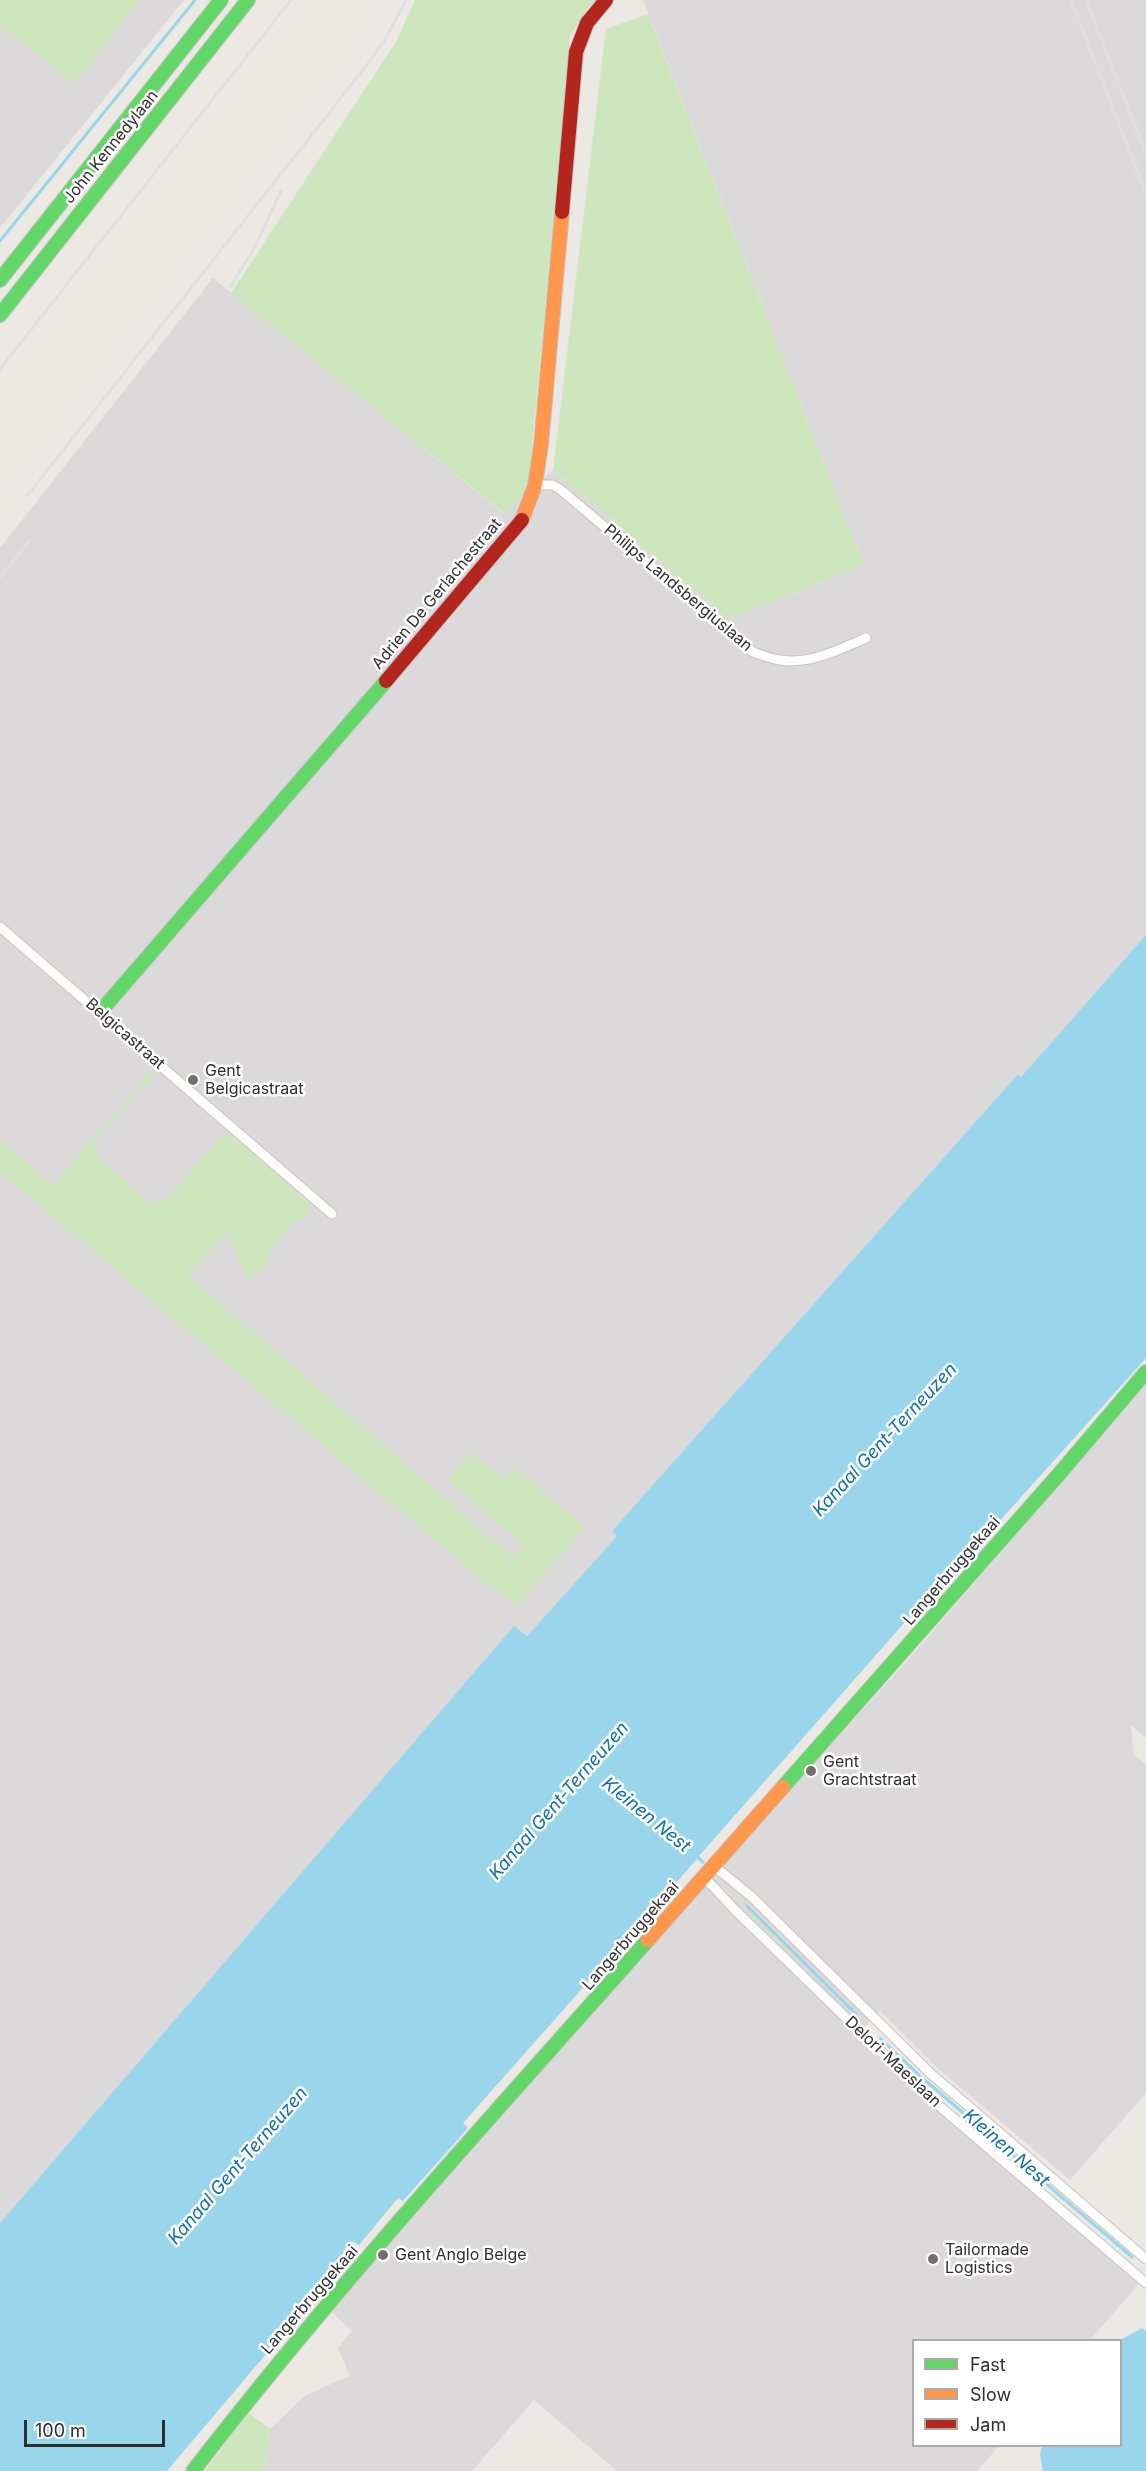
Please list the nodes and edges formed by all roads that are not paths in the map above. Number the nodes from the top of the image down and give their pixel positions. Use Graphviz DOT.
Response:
graph roads {
  1 [pos="210,0"];
  2 [pos="221,0"];
  3 [pos="248,0"];
  4 [pos="606,0"];
  5 [pos="0,263"];
  6 [pos="0,280"];
  7 [pos="0,315"];
  8 [pos="535,485"];
  9 [pos="866,638"];
  10 [pos="0,927"];
  11 [pos="100,1012"];
  12 [pos="332,1214"];
  13 [pos="1146,1372"];
  14 [pos="714,1866"];
  15 [pos="704,1877"];
  16 [pos="1146,2259"];
  17 [pos="1146,2283"];
  18 [pos="193,2471"];
  1 -- 5 [label="main road, John Kennedylaan"];
  2 -- 6 [label="main road, John Kennedylaan"];
  3 -- 7 [label="main road, John Kennedylaan"];
  4 -- 8 [label="main road, Adrien De Gerlachestraat"];
  8 -- 9 [label="street, Philips Landsbergiuslaan"];
  8 -- 11 [label="main road, Adrien De Gerlachestraat"];
  10 -- 11 [label="street, Belgicastraat"];
  11 -- 12 [label="street, Belgicastraat"];
  13 -- 14 [label="main road, Langerbruggekaai"];
  14 -- 15 [label="main road, Langerbruggekaai"];
  14 -- 16 [label="street, Delori-Maeslaan"];
  15 -- 17 [label="street, Delori-Maeslaan"];
  15 -- 18 [label="main road, Langerbruggekaai"];
}
